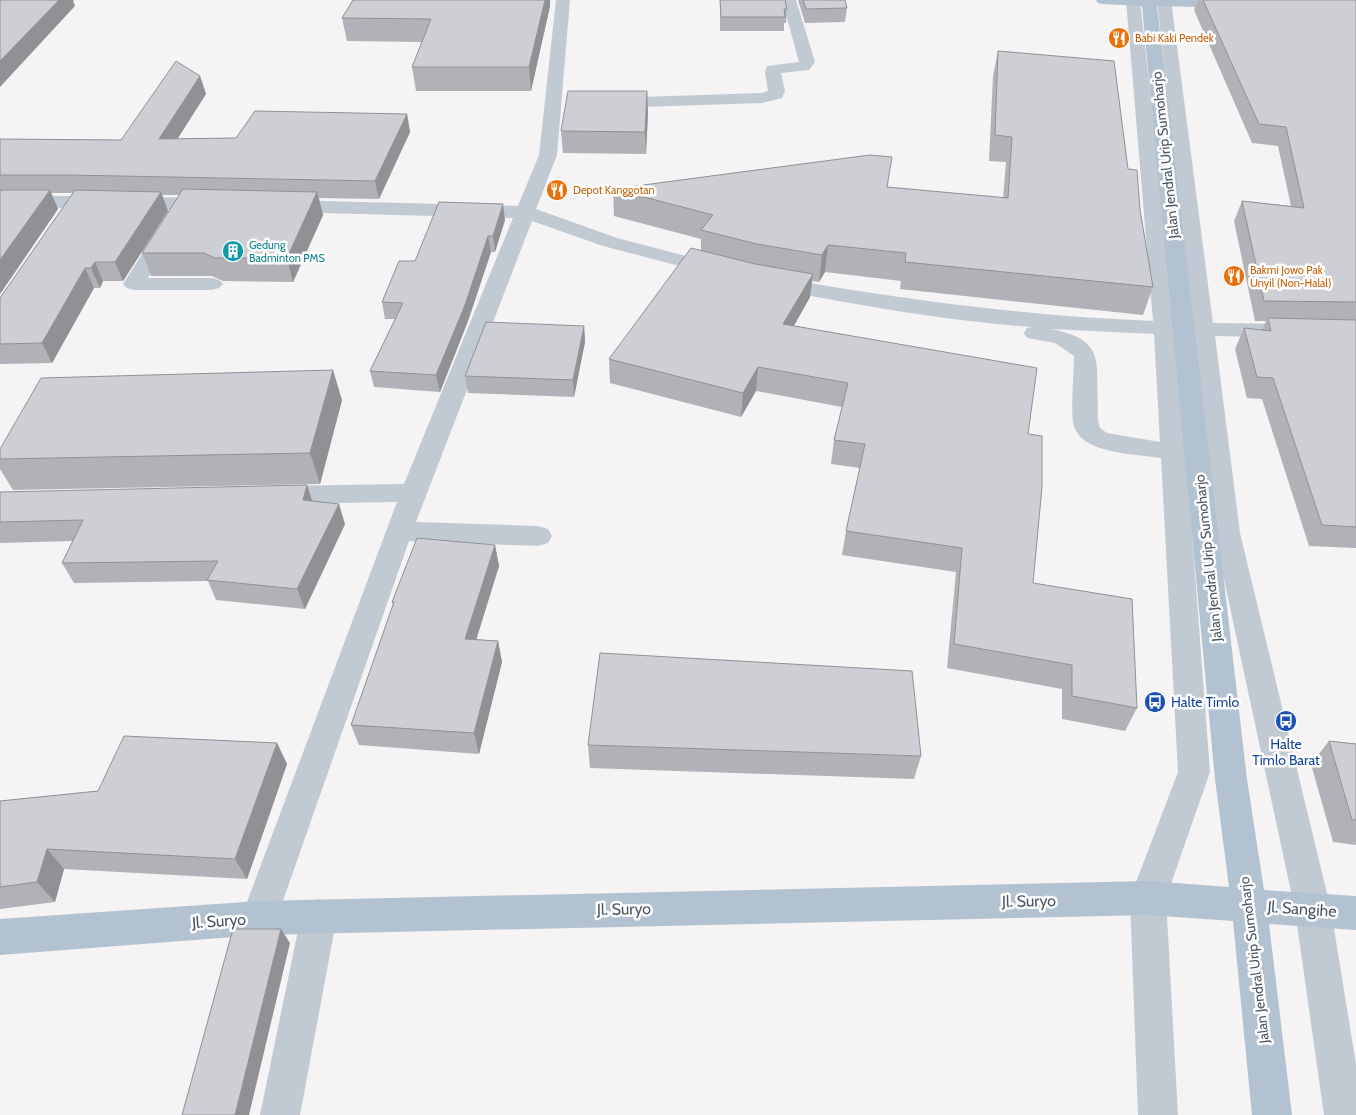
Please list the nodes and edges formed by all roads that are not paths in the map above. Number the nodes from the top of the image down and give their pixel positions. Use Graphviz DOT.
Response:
graph roads {
  1 [pos="563,0"];
  2 [pos="789,0"];
  3 [pos="1103,0"];
  4 [pos="1133,0"];
  5 [pos="1156,0"];
  6 [pos="1252,4"];
  7 [pos="594,103"];
  8 [pos="0,201"];
  9 [pos="184,204"];
  10 [pos="233,205"];
  11 [pos="262,206"];
  12 [pos="526,212"];
  13 [pos="212,284"];
  14 [pos="808,289"];
  15 [pos="1184,329"];
  16 [pos="1356,332"];
  17 [pos="1173,452"];
  18 [pos="413,492"];
  19 [pos="246,496"];
  20 [pos="399,532"];
  21 [pos="538,536"];
  22 [pos="1194,772"];
  23 [pos="1231,779"];
  24 [pos="1148,898"];
  25 [pos="1249,905"];
  26 [pos="1313,910"];
  27 [pos="1356,913"];
  28 [pos="319,916"];
  29 [pos="259,918"];
  30 [pos="0,937"];
  31 [pos="280,1115"];
  32 [pos="1158,1115"];
  33 [pos="1272,1115"];
  34 [pos="1344,1115"];
  1 -- 12 [label="street"];
  2 -- 7 [label="street"];
  3 -- 4 [label="main road"];
  4 -- 5 [label="main road"];
  4 -- 15 [label="street"];
  5 -- 6 [label="main road"];
  5 -- 15 [label="main road, Jalan Jendral Urip Sumoharjo"];
  8 -- 9 [label="street"];
  9 -- 10 [label="street"];
  9 -- 13 [label="street"];
  11 -- 12 [label="street"];
  12 -- 14 [label="street"];
  12 -- 18 [label="street"];
  14 -- 15 [label="street"];
  14 -- 17 [label="street"];
  15 -- 16 [label="street"];
  15 -- 17 [label="street"];
  15 -- 23 [label="main road, Jalan Jendral Urip Sumoharjo"];
  15 -- 26 [label="street"];
  17 -- 22 [label="street"];
  18 -- 19 [label="street"];
  18 -- 20 [label="street"];
  20 -- 21 [label="street"];
  20 -- 29 [label="street"];
  22 -- 23 [label="street"];
  22 -- 24 [label="street"];
  23 -- 25 [label="main road, Jalan Jendral Urip Sumoharjo"];
  24 -- 25 [label="main road, Jl. Suryo"];
  24 -- 28 [label="main road, Jl. Suryo"];
  24 -- 32 [label="street"];
  25 -- 26 [label="main road, Jl. Sangihe"];
  25 -- 33 [label="main road, Jalan Jendral Urip Sumoharjo"];
  26 -- 27 [label="main road, Jl. Sangihe"];
  26 -- 34 [label="street"];
  28 -- 29 [label="main road, Jl. Suryo"];
  28 -- 31 [label="street"];
  29 -- 30 [label="main road, Jl. Suryo"];
}
